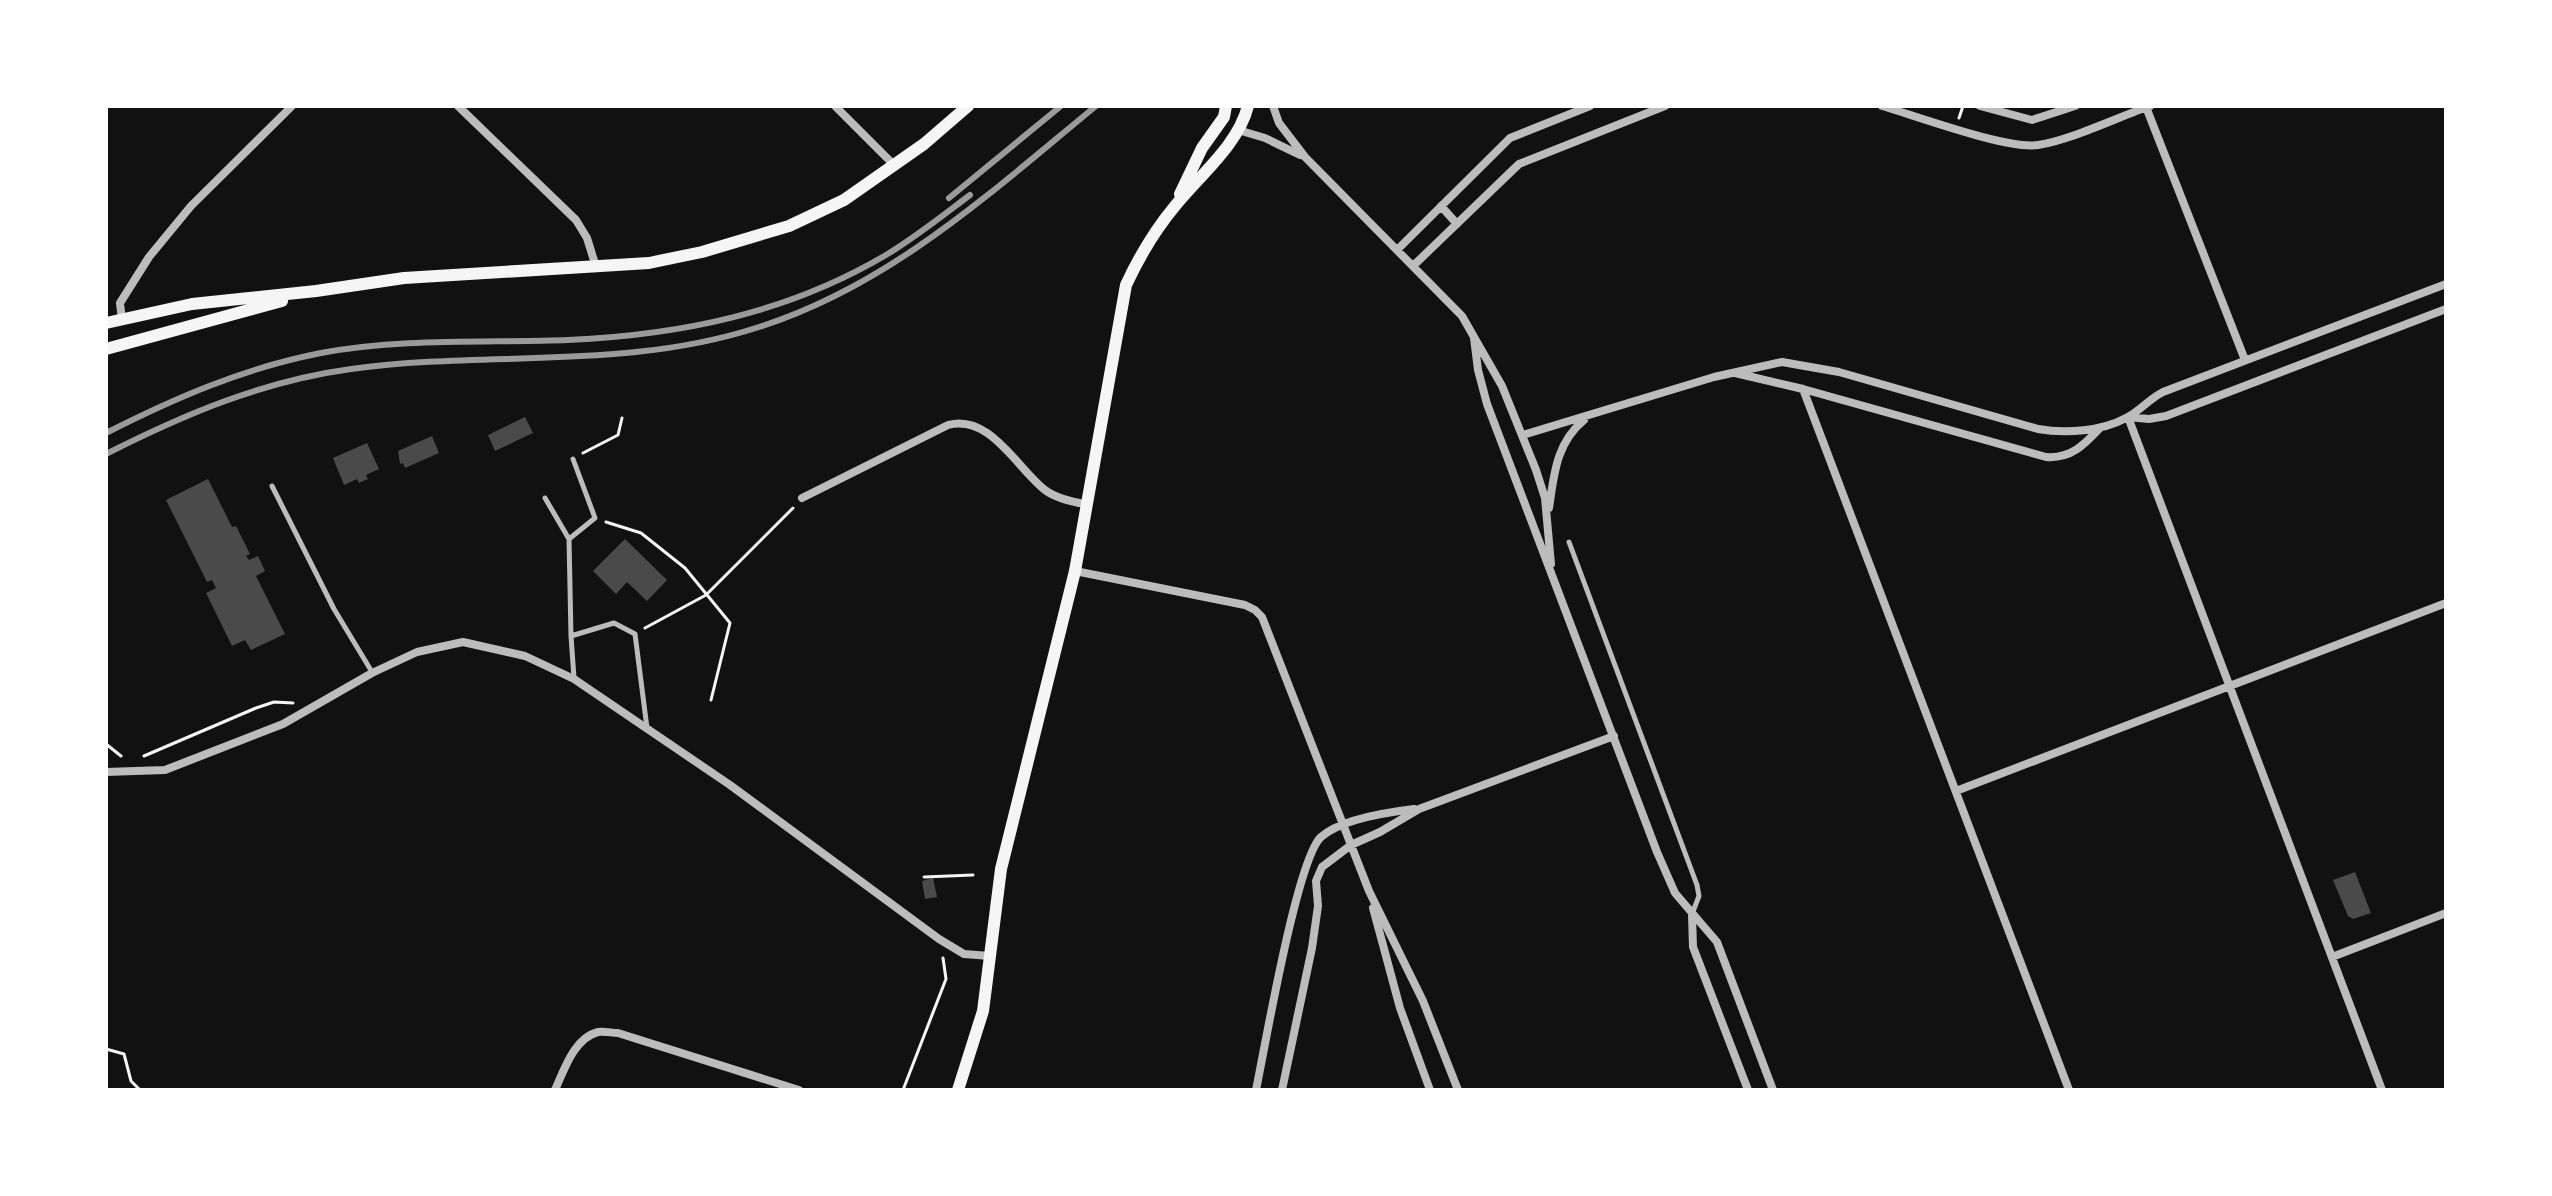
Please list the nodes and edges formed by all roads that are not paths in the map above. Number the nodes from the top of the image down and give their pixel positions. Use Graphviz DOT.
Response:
graph roads {
  1 [pos="292,106"];
  2 [pos="458,106"];
  3 [pos="835,106"];
  4 [pos="968,106"];
  5 [pos="1226,106"];
  6 [pos="1248,106"];
  7 [pos="1273,106"];
  8 [pos="1590,106"];
  9 [pos="1665,106"];
  10 [pos="1882,106"];
  11 [pos="1980,106"];
  12 [pos="2075,106"];
  13 [pos="2148,107"];
  14 [pos="1238,130"];
  15 [pos="1305,157"];
  16 [pos="894,165"];
  17 [pos="1441,206"];
  18 [pos="1173,208"];
  19 [pos="1457,224"];
  20 [pos="1397,250"];
  21 [pos="1413,266"];
  22 [pos="596,267"];
  23 [pos="2446,284"];
  24 [pos="316,291"];
  25 [pos="2446,309"];
  26 [pos="122,320"];
  27 [pos="106,323"];
  28 [pos="1474,338"];
  29 [pos="106,349"];
  30 [pos="2245,360"];
  31 [pos="1730,372"];
  32 [pos="1803,389"];
  33 [pos="1588,417"];
  34 [pos="2128,417"];
  35 [pos="2101,428"];
  36 [pos="1523,435"];
  37 [pos="573,459"];
  38 [pos="272,486"];
  39 [pos="545,498"];
  40 [pos="802,498"];
  41 [pos="1086,504"];
  42 [pos="1547,524"];
  43 [pos="569,539"];
  44 [pos="1569,542"];
  45 [pos="1075,571"];
  46 [pos="1553,577"];
  47 [pos="2446,603"];
  48 [pos="571,636"];
  49 [pos="372,673"];
  50 [pos="574,679"];
  51 [pos="2229,687"];
  52 [pos="647,729"];
  53 [pos="1614,736"];
  54 [pos="106,772"];
  55 [pos="1956,791"];
  56 [pos="1419,809"];
  57 [pos="1344,826"];
  58 [pos="1351,845"];
  59 [pos="1369,891"];
  60 [pos="2446,913"];
  61 [pos="1692,915"];
  62 [pos="990,956"];
  63 [pos="2332,957"];
  64 [pos="555,1090"];
  65 [pos="799,1090"];
  66 [pos="958,1090"];
  67 [pos="1256,1090"];
  68 [pos="1282,1090"];
  69 [pos="1430,1090"];
  70 [pos="1458,1090"];
  71 [pos="1748,1090"];
  72 [pos="1773,1090"];
  73 [pos="2069,1090"];
  74 [pos="2382,1090"];
  1 -- 26 [label="street"];
  2 -- 22 [label="street"];
  3 -- 16 [label="street"];
  4 -- 16 [label="main road"];
  5 -- 18 [label="main road"];
  6 -- 14 [label="main road"];
  7 -- 15 [label="street"];
  8 -- 17 [label="street"];
  9 -- 19 [label="street"];
  10 -- 13 [label="street"];
  11 -- 12 [label="street"];
  13 -- 30 [label="street"];
  14 -- 15 [label="street"];
  14 -- 18 [label="main road"];
  15 -- 20 [label="street"];
  16 -- 22 [label="main road"];
  17 -- 19 [label="street"];
  17 -- 20 [label="street"];
  18 -- 41 [label="main road"];
  19 -- 21 [label="street"];
  20 -- 21 [label="street"];
  21 -- 28 [label="street"];
  22 -- 24 [label="main road"];
  23 -- 30 [label="street"];
  24 -- 26 [label="main road"];
  24 -- 29 [label="main road"];
  25 -- 34 [label="street"];
  26 -- 27 [label="main road"];
  28 -- 36 [label="street"];
  28 -- 46 [label="street"];
  30 -- 34 [label="street"];
  31 -- 32 [label="street"];
  31 -- 33 [label="street"];
  31 -- 35 [label="street"];
  32 -- 35 [label="street"];
  32 -- 55 [label="street"];
  33 -- 36 [label="street"];
  33 -- 42 [label="street"];
  34 -- 35 [label="street"];
  34 -- 51 [label="street"];
  36 -- 42 [label="street"];
  37 -- 43 [label="lane"];
  38 -- 49 [label="lane"];
  39 -- 43 [label="lane"];
  40 -- 41 [label="street"];
  41 -- 45 [label="main road"];
  42 -- 46 [label="street"];
  43 -- 48 [label="lane"];
  44 -- 61 [label="lane"];
  45 -- 57 [label="street"];
  45 -- 62 [label="main road"];
  46 -- 53 [label="street"];
  47 -- 51 [label="street"];
  48 -- 50 [label="lane"];
  48 -- 52 [label="lane"];
  49 -- 50 [label="street"];
  49 -- 54 [label="street"];
  50 -- 52 [label="street"];
  51 -- 55 [label="street"];
  51 -- 63 [label="street"];
  52 -- 62 [label="street"];
  53 -- 56 [label="street"];
  53 -- 61 [label="street"];
  55 -- 73 [label="street"];
  56 -- 57 [label="street"];
  56 -- 58 [label="street"];
  57 -- 58 [label="street"];
  57 -- 67 [label="street"];
  58 -- 59 [label="street"];
  58 -- 68 [label="street"];
  59 -- 69 [label="street"];
  59 -- 70 [label="street"];
  60 -- 63 [label="street"];
  61 -- 71 [label="street"];
  61 -- 72 [label="street"];
  62 -- 66 [label="main road"];
  63 -- 74 [label="street"];
  64 -- 65 [label="street"];
}
